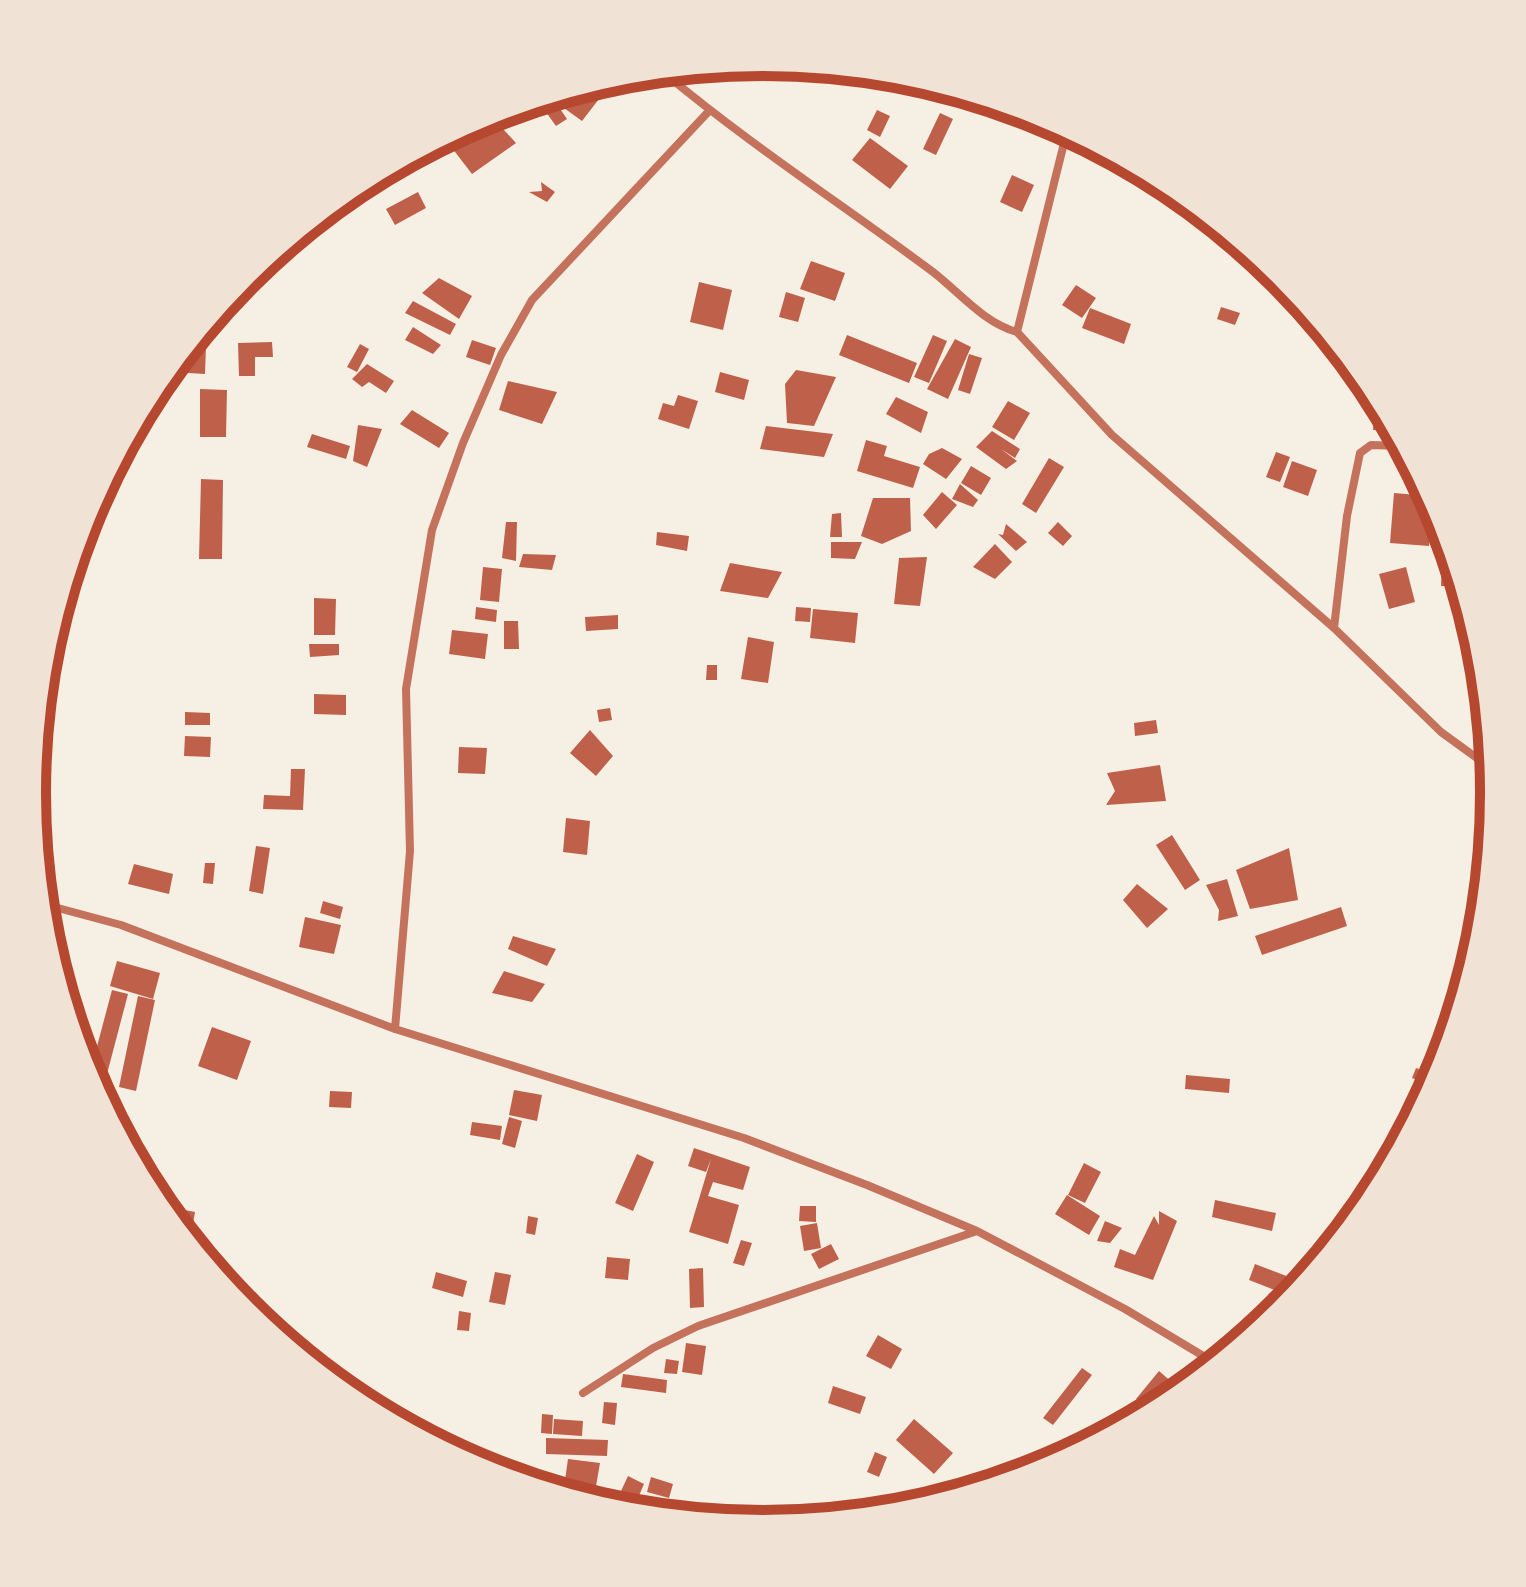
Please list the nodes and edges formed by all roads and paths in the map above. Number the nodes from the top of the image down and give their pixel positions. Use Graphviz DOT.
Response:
graph roads {
  1 [pos="675,82"];
  2 [pos="709,111"];
  3 [pos="1064,143"];
  4 [pos="1017,332"];
  5 [pos="1390,446"];
  6 [pos="1334,628"];
  7 [pos="1479,759"];
  8 [pos="56,907"];
  9 [pos="395,1029"];
  10 [pos="977,1231"];
  11 [pos="1205,1357"];
  12 [pos="583,1393"];
  1 -- 2 [label="street"];
  2 -- 4 [label="street"];
  2 -- 9 [label="street"];
  3 -- 4 [label="street"];
  4 -- 6 [label="street"];
  5 -- 6 [label="street"];
  6 -- 7 [label="street"];
  8 -- 9 [label="street"];
  9 -- 10 [label="street"];
  10 -- 11 [label="street"];
  10 -- 12 [label="street"];
}
